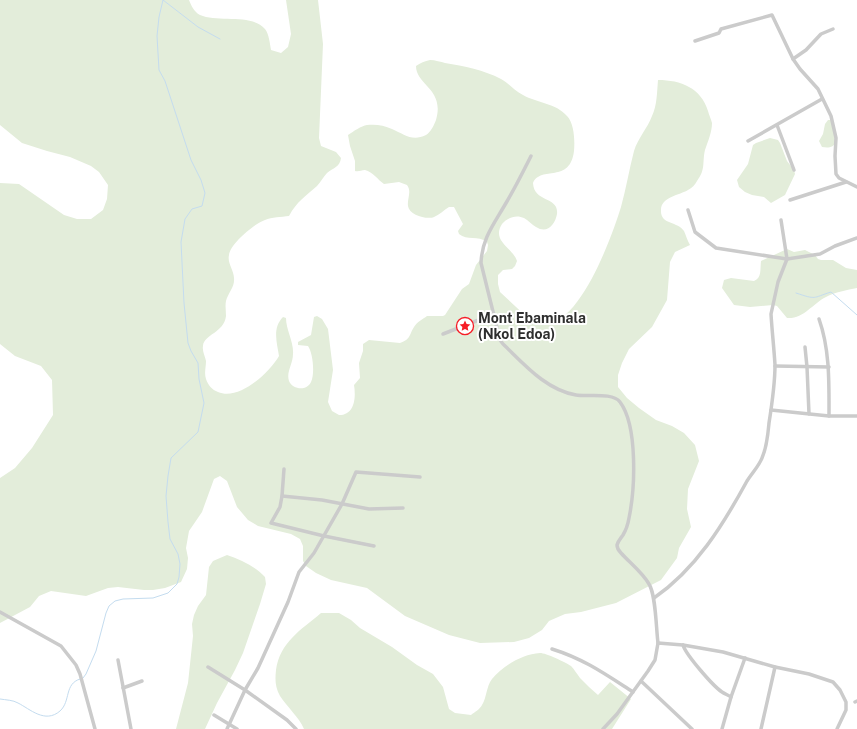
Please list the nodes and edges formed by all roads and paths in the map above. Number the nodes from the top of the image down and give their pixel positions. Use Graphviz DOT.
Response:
graph roads {
  1 [pos="833,29"];
  2 [pos="695,41"];
  3 [pos="793,59"];
  4 [pos="822,99"];
  5 [pos="777,125"];
  6 [pos="748,141"];
  7 [pos="531,156"];
  8 [pos="794,170"];
  9 [pos="846,182"];
  10 [pos="857,187"];
  11 [pos="790,200"];
  12 [pos="688,210"];
  13 [pos="782,220"];
  14 [pos="857,238"];
  15 [pos="787,259"];
  16 [pos="494,314"];
  17 [pos="819,319"];
  18 [pos="443,334"];
  19 [pos="805,347"];
  20 [pos="775,366"];
  21 [pos="807,367"];
  22 [pos="829,367"];
  23 [pos="771,410"];
  24 [pos="809,414"];
  25 [pos="829,416"];
  26 [pos="857,416"];
  27 [pos="284,469"];
  28 [pos="420,477"];
  29 [pos="282,496"];
  30 [pos="342,504"];
  31 [pos="402,508"];
  32 [pos="324,536"];
  33 [pos="374,546"];
  34 [pos="654,598"];
  35 [pos="0,612"];
  36 [pos="658,643"];
  37 [pos="683,645"];
  38 [pos="552,649"];
  39 [pos="745,658"];
  40 [pos="118,660"];
  41 [pos="208,667"];
  42 [pos="775,667"];
  43 [pos="142,681"];
  44 [pos="641,681"];
  45 [pos="123,688"];
  46 [pos="245,690"];
  47 [pos="633,692"];
  48 [pos="731,697"];
  49 [pos="214,715"];
  50 [pos="230,724"];
  51 [pos="95,729"];
  52 [pos="131,729"];
  53 [pos="227,729"];
  54 [pos="237,729"];
  55 [pos="296,729"];
  56 [pos="603,729"];
  57 [pos="692,729"];
  58 [pos="722,729"];
  59 [pos="761,729"];
  60 [pos="837,729"];
  1 -- 3 [label="street"];
  2 -- 3 [label="street"];
  3 -- 4 [label="street"];
  4 -- 5 [label="street"];
  4 -- 9 [label="street"];
  5 -- 6 [label="street"];
  5 -- 8 [label="street"];
  7 -- 16 [label="street"];
  9 -- 10 [label="street"];
  9 -- 11 [label="street"];
  12 -- 15 [label="street"];
  13 -- 15 [label="street"];
  14 -- 15 [label="street"];
  15 -- 20 [label="street"];
  16 -- 18 [label="street"];
  16 -- 34 [label="street"];
  17 -- 22 [label="street"];
  19 -- 21 [label="street"];
  20 -- 21 [label="street"];
  20 -- 23 [label="street"];
  21 -- 22 [label="street"];
  21 -- 24 [label="street"];
  22 -- 25 [label="street"];
  23 -- 24 [label="street"];
  23 -- 34 [label="street"];
  24 -- 25 [label="street"];
  25 -- 26 [label="street"];
  27 -- 29 [label="street"];
  28 -- 30 [label="street"];
  29 -- 30 [label="street"];
  29 -- 32 [label="street"];
  30 -- 31 [label="street"];
  30 -- 32 [label="street"];
  32 -- 33 [label="street"];
  32 -- 46 [label="street"];
  34 -- 36 [label="street"];
  35 -- 51 [label="street"];
  36 -- 37 [label="street"];
  36 -- 44 [label="street"];
  37 -- 39 [label="street"];
  37 -- 48 [label="street"];
  38 -- 47 [label="street"];
  39 -- 42 [label="street"];
  39 -- 48 [label="street"];
  40 -- 45 [label="street"];
  41 -- 46 [label="street"];
  42 -- 59 [label="street"];
  42 -- 60 [label="street"];
  43 -- 45 [label="street"];
  44 -- 47 [label="street"];
  44 -- 57 [label="street"];
  45 -- 52 [label="street"];
  46 -- 50 [label="street"];
  46 -- 55 [label="street"];
  47 -- 56 [label="street"];
  48 -- 58 [label="street"];
  49 -- 50 [label="street"];
  50 -- 53 [label="street"];
  50 -- 54 [label="street"];
}
